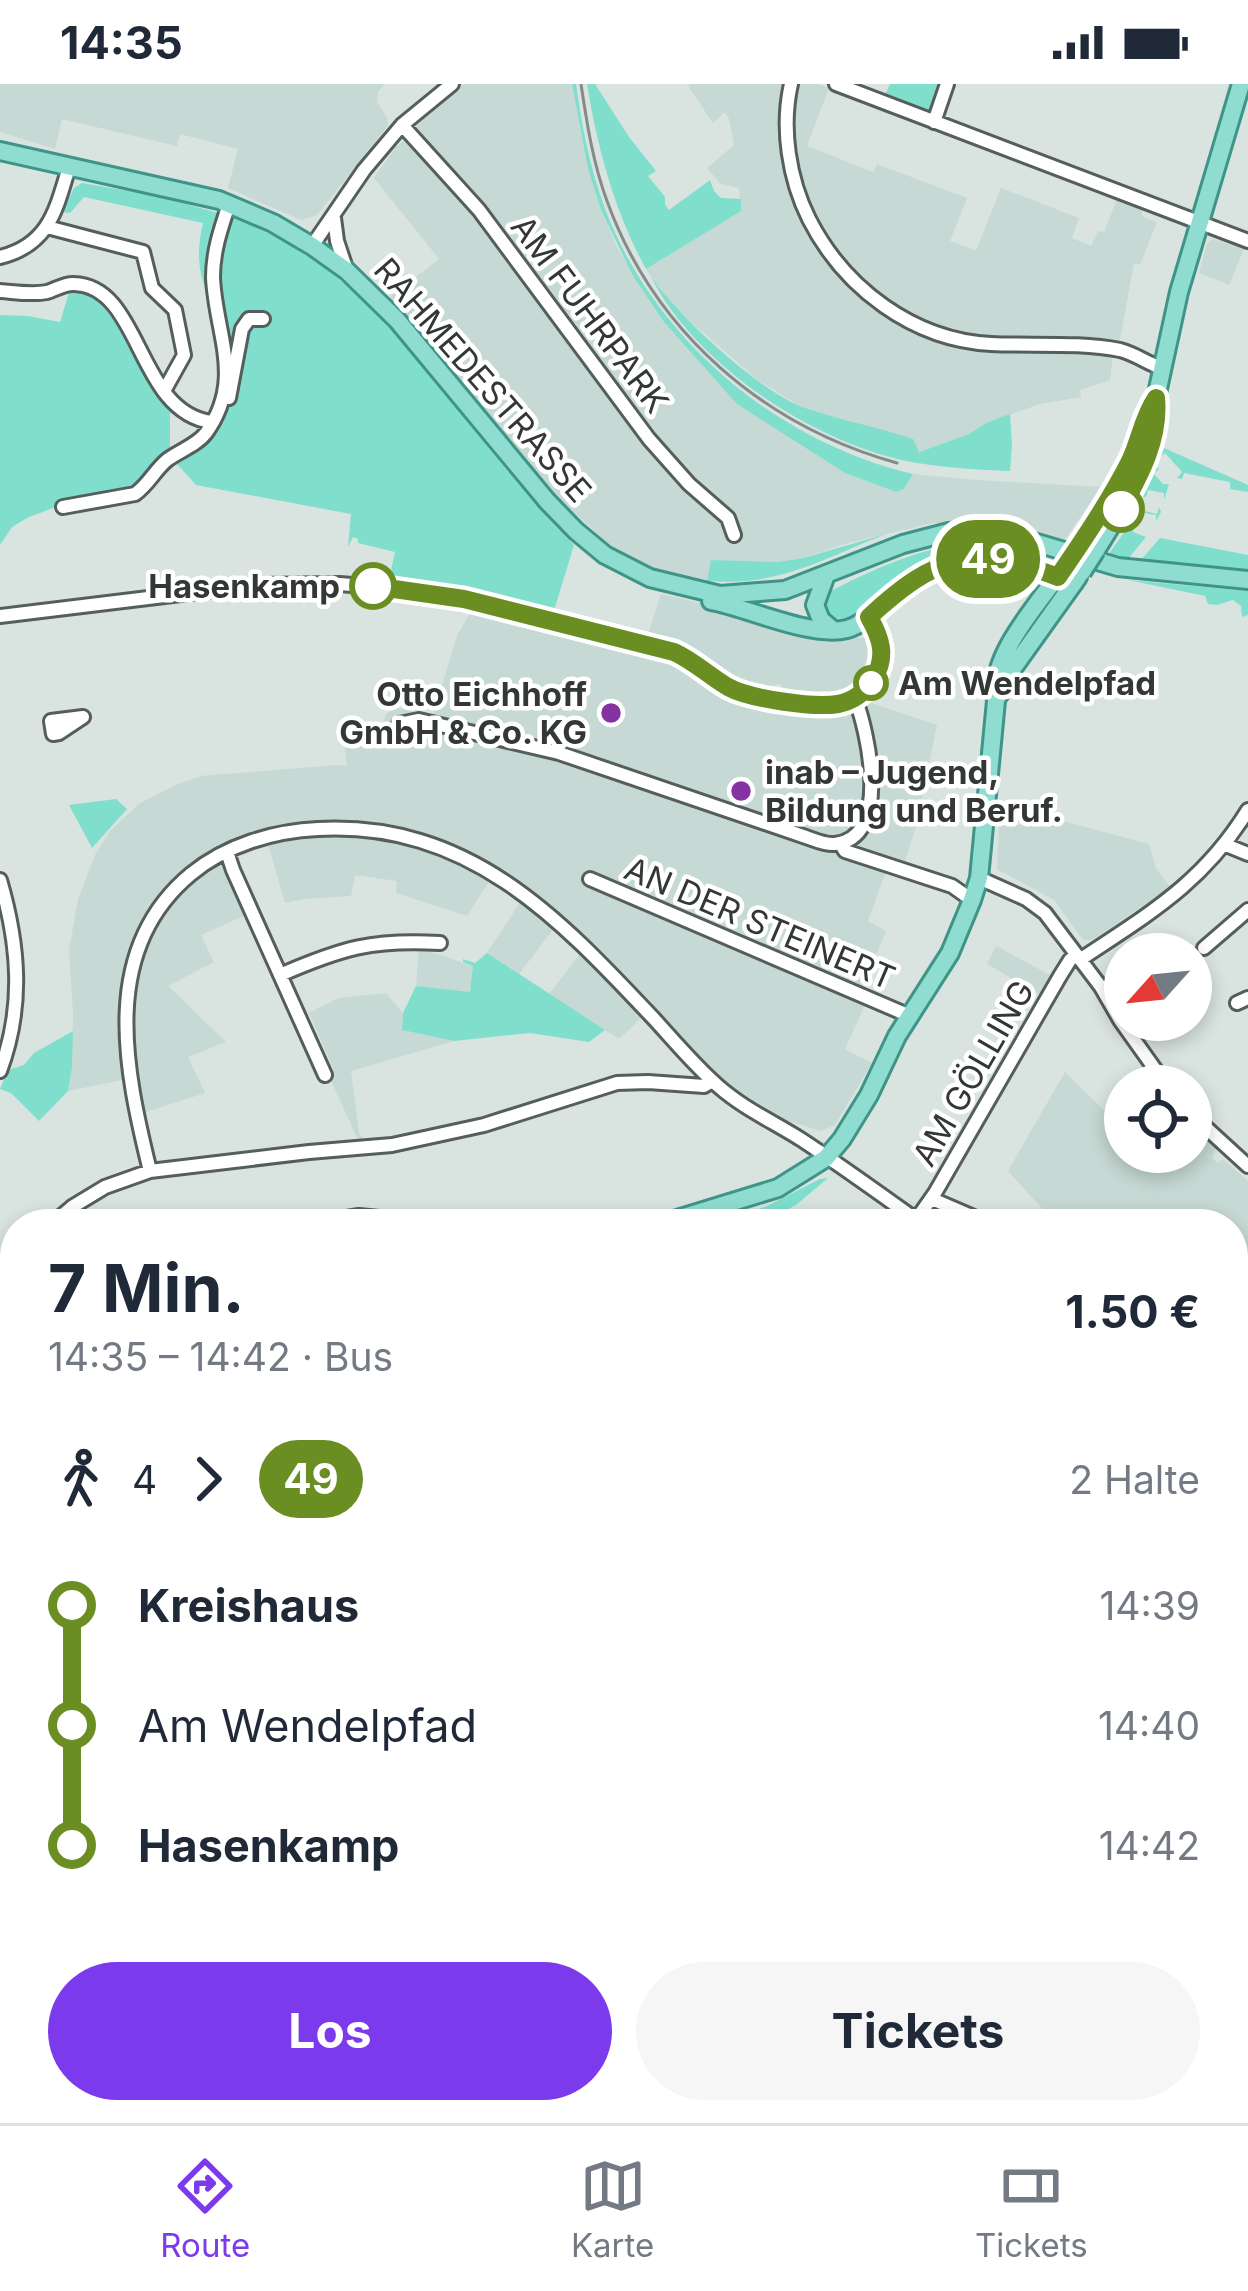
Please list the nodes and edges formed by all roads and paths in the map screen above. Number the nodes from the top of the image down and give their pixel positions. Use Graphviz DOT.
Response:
graph roads {
  1 [pos="452,84"];
  2 [pos="791,84"];
  3 [pos="836,84"];
  4 [pos="947,84"];
  5 [pos="1243,86"];
  6 [pos="934,122"];
  7 [pos="402,125"];
  8 [pos="0,152"];
  9 [pos="69,167"];
  10 [pos="229,204"];
  11 [pos="334,217"];
  12 [pos="1201,222"];
  13 [pos="47,227"];
  14 [pos="1248,241"];
  15 [pos="312,246"];
  16 [pos="0,257"];
  17 [pos="347,271"];
  18 [pos="0,291"];
  19 [pos="263,319"];
  20 [pos="1162,368"];
  21 [pos="164,392"];
  22 [pos="212,422"];
  23 [pos="63,507"];
  24 [pos="734,535"];
  25 [pos="1070,574"];
  26 [pos="826,575"];
  27 [pos="650,578"];
  28 [pos="1248,580"];
  29 [pos="786,590"];
  30 [pos="0,616"];
  31 [pos="869,617"];
  32 [pos="790,623"];
  33 [pos="827,630"];
  34 [pos="855,698"];
  35 [pos="399,724"];
  36 [pos="1248,810"];
  37 [pos="840,843"];
  38 [pos="1226,844"];
  39 [pos="227,852"];
  40 [pos="1248,854"];
  41 [pos="979,878"];
  42 [pos="590,879"];
  43 [pos="0,880"];
  44 [pos="972,900"];
  45 [pos="1248,910"];
  46 [pos="1212,941"];
  47 [pos="440,943"];
  48 [pos="1079,957"];
  49 [pos="280,975"];
  50 [pos="910,1016"];
  51 [pos="1153,1065"];
  52 [pos="0,1071"];
  53 [pos="326,1076"];
  54 [pos="712,1081"];
  55 [pos="1212,1133"];
  56 [pos="826,1158"];
  57 [pos="1248,1166"];
  58 [pos="150,1171"];
  59 [pos="932,1199"];
  60 [pos="70,1209"];
  61 [pos="711,1209"];
  62 [pos="900,1209"];
  63 [pos="926,1209"];
  64 [pos="955,1209"];
  1 -- 7 [label="street"];
  2 -- 20 [label="street"];
  3 -- 6 [label="street"];
  4 -- 6 [label="street"];
  5 -- 12 [label="main road"];
  6 -- 12 [label="street"];
  7 -- 11 [label="street"];
  7 -- 24 [label="street, AM FUHRPARK"];
  8 -- 9 [label="main road, RAHMEDESTRASSE"];
  9 -- 10 [label="main road, RAHMEDESTRASSE"];
  9 -- 13 [label="street"];
  10 -- 15 [label="main road, RAHMEDESTRASSE"];
  10 -- 22 [label="street"];
  11 -- 15 [label="street"];
  11 -- 17 [label="street"];
  12 -- 14 [label="street"];
  12 -- 20 [label="main road"];
  13 -- 16 [label="street"];
  13 -- 21 [label="street"];
  15 -- 17 [label="main road, RAHMEDESTRASSE"];
  17 -- 27 [label="main road, RAHMEDESTRASSE"];
  18 -- 21 [label="street"];
  19 -- 22 [label="street"];
  20 -- 25 [label="main road, bridge"];
  21 -- 22 [label="street"];
  22 -- 23 [label="street"];
  25 -- 31 [label="main road"];
  25 -- 41 [label="main road"];
  26 -- 28 [label="main road, RAHMEDESTRASSE"];
  26 -- 29 [label="main road, RAHMEDESTRASSE"];
  26 -- 33 [label="main road"];
  27 -- 29 [label="main road, RAHMEDESTRASSE"];
  27 -- 32 [label="main road"];
  29 -- 32 [label="main road"];
  29 -- 33 [label="main road"];
  30 -- 34 [label="street"];
  31 -- 33 [label="main road"];
  31 -- 34 [label="street"];
  32 -- 33 [label="main road"];
  34 -- 37 [label="street"];
  35 -- 37 [label="street"];
  36 -- 38 [label="street"];
  37 -- 44 [label="street"];
  38 -- 40 [label="street"];
  38 -- 48 [label="street"];
  39 -- 49 [label="street"];
  39 -- 54 [label="street"];
  39 -- 58 [label="street"];
  41 -- 44 [label="main road"];
  41 -- 48 [label="street"];
  42 -- 50 [label="street, AN DER STEINERT"];
  43 -- 52 [label="street"];
  44 -- 50 [label="main road"];
  45 -- 46 [label="street"];
  47 -- 49 [label="street"];
  48 -- 51 [label="street"];
  48 -- 59 [label="street, AM GÖLLING"];
  49 -- 53 [label="street"];
  50 -- 56 [label="main road"];
  54 -- 56 [label="street"];
  54 -- 58 [label="street"];
  55 -- 57 [label="street"];
  56 -- 61 [label="main road"];
  56 -- 62 [label="street"];
  58 -- 60 [label="street"];
  59 -- 63 [label="street, AM GÖLLING"];
  59 -- 64 [label="street"];
}
